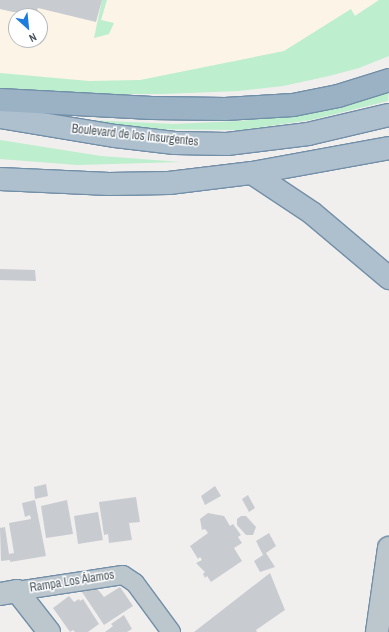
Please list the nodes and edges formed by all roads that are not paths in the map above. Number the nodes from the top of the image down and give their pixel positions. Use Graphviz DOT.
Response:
graph roads {
  1 [pos="389,80"];
  2 [pos="0,100"];
  3 [pos="389,115"];
  4 [pos="0,117"];
  5 [pos="389,148"];
  6 [pos="252,173"];
  7 [pos="0,179"];
  8 [pos="389,278"];
  9 [pos="389,548"];
  10 [pos="8,592"];
  11 [pos="49,632"];
  12 [pos="171,632"];
  13 [pos="377,632"];
  1 -- 2 [label="highway"];
  3 -- 4 [label="main road, Boulevard de los Insurgentes"];
  5 -- 6 [label="main road"];
  6 -- 7 [label="main road"];
  6 -- 8 [label="main road"];
  9 -- 13 [label="street"];
  10 -- 11 [label="street"];
  10 -- 12 [label="street, Rampa Los Álamos"];
}
